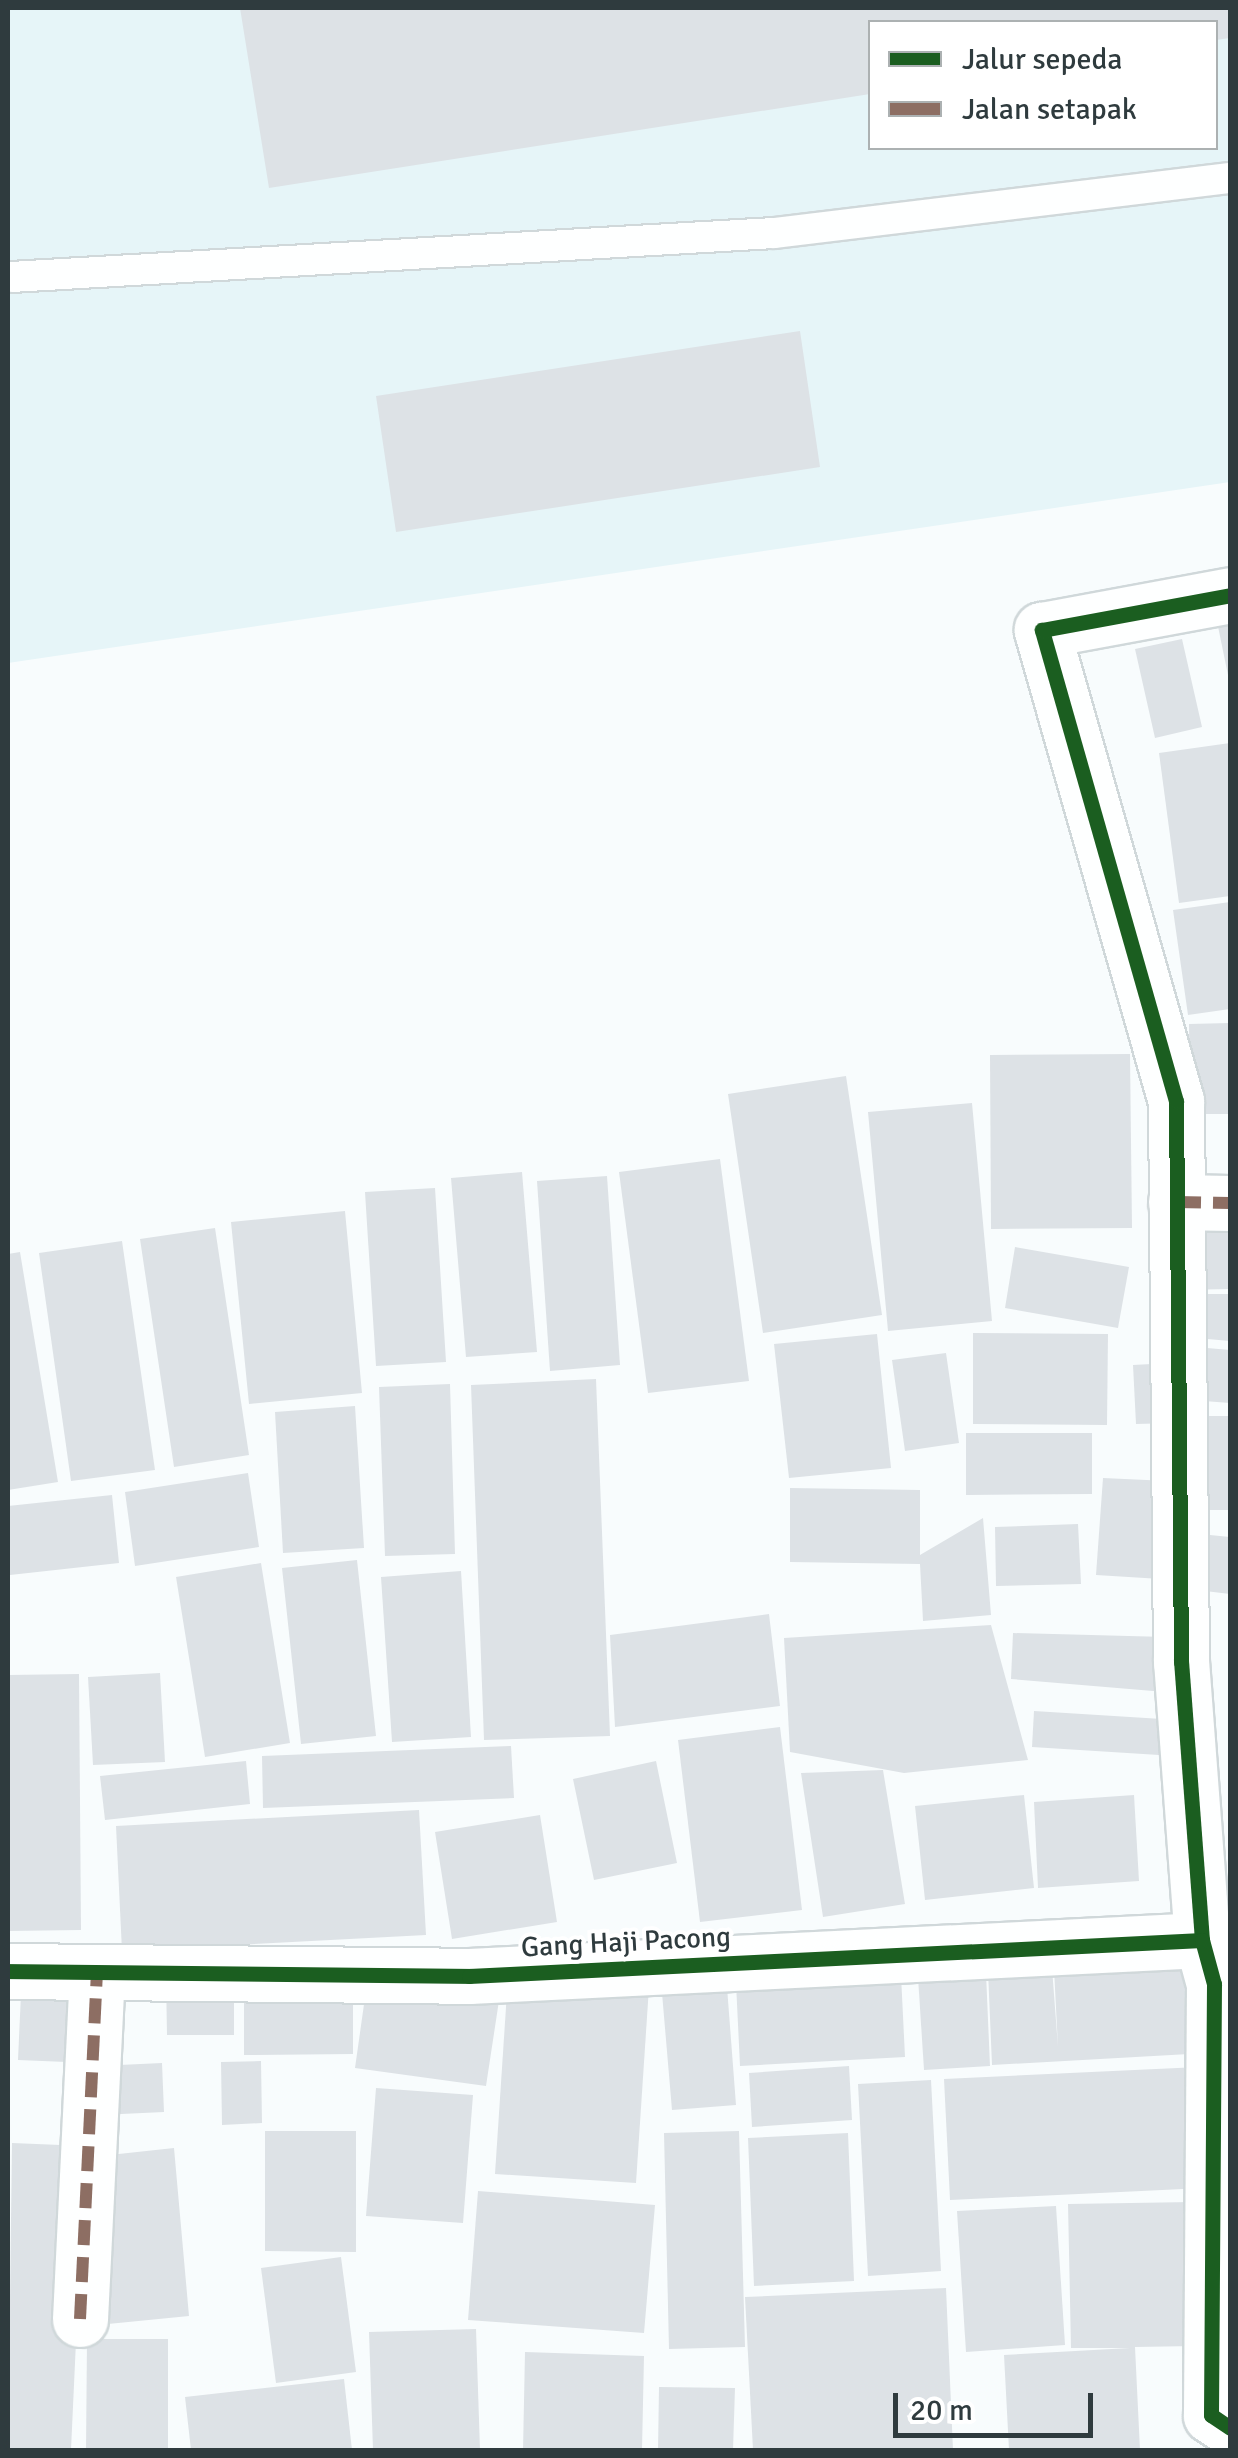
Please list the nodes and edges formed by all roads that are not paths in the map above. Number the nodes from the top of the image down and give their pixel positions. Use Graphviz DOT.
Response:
graph roads {
  1 [pos="1230,178"];
  2 [pos="11,277"];
  3 [pos="1230,595"];
  4 [pos="1176,1202"];
  5 [pos="1230,1203"];
  6 [pos="1208,1962"];
  7 [pos="8,1971"];
  8 [pos="97,1973"];
  9 [pos="80,2319"];
  10 [pos="1230,2428"];
  1 -- 2 [label="lane"];
  3 -- 4 [label="street"];
  4 -- 5 [label="street"];
  4 -- 6 [label="street"];
  6 -- 8 [label="street, Gang Haji Pacong"];
  6 -- 10 [label="street"];
  7 -- 8 [label="street, Gang Haji Pacong"];
  8 -- 9 [label="street"];
}
